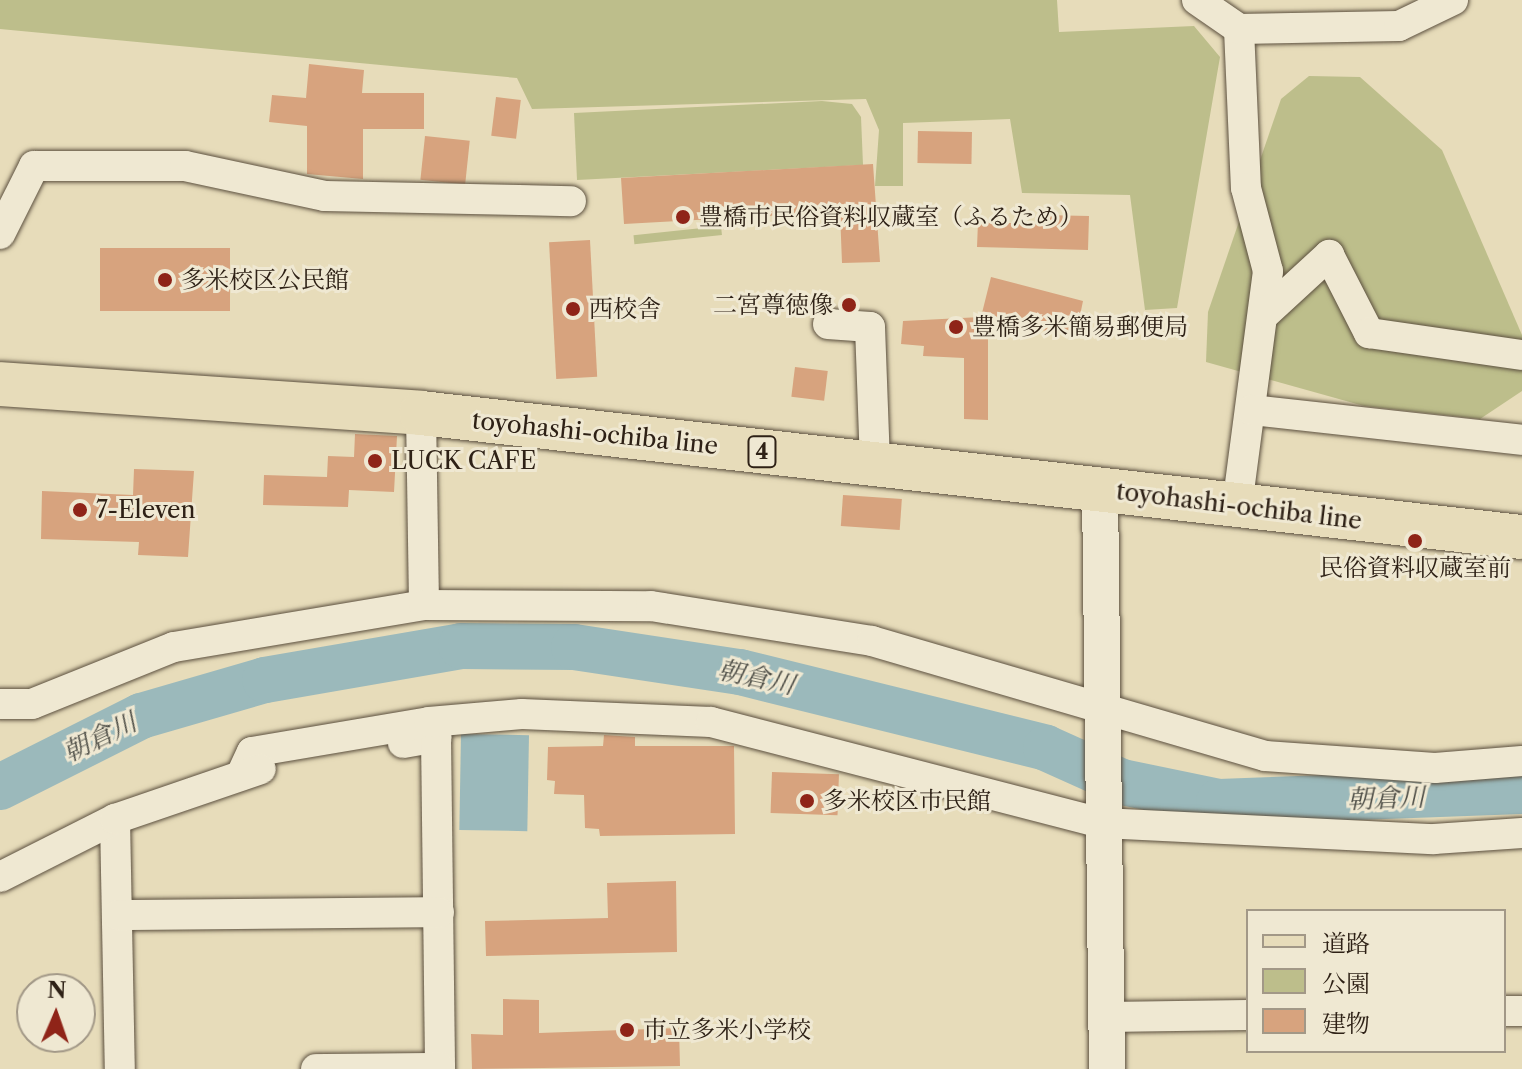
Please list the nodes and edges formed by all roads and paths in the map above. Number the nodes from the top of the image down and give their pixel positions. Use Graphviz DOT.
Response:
graph roads {
  1 [pos="1197,0"];
  2 [pos="1453,0"];
  3 [pos="1239,29"];
  4 [pos="571,201"];
  5 [pos="0,234"];
  6 [pos="1266,313"];
  7 [pos="828,324"];
  8 [pos="1522,355"];
  9 [pos="0,384"];
  10 [pos="1252,410"];
  11 [pos="421,413"];
  12 [pos="1522,440"];
  13 [pos="875,465"];
  14 [pos="1100,490"];
  15 [pos="1237,507"];
  16 [pos="1522,537"];
  17 [pos="424,605"];
  18 [pos="0,704"];
  19 [pos="1100,714"];
  20 [pos="1522,761"];
  21 [pos="242,773"];
  22 [pos="115,819"];
  23 [pos="1102,819"];
  24 [pos="1522,833"];
  25 [pos="0,877"];
  26 [pos="439,912"];
  27 [pos="118,915"];
  28 [pos="1246,1015"];
  29 [pos="1106,1017"];
  30 [pos="440,1068"];
  31 [pos="120,1069"];
  32 [pos="316,1069"];
  33 [pos="1107,1069"];
  1 -- 3 [label="street"];
  2 -- 3 [label="street"];
  3 -- 6 [label="street"];
  4 -- 5 [label="street"];
  6 -- 8 [label="street"];
  6 -- 10 [label="street"];
  7 -- 13 [label="street"];
  9 -- 11 [label="main road, toyohashi-ochiba line / 4"];
  10 -- 12 [label="street"];
  10 -- 15 [label="street"];
  11 -- 13 [label="main road, toyohashi-ochiba line / 4"];
  11 -- 17 [label="street"];
  13 -- 14 [label="main road, toyohashi-ochiba line / 4"];
  14 -- 15 [label="main road, toyohashi-ochiba line / 4"];
  14 -- 19 [label="street"];
  15 -- 16 [label="main road, toyohashi-ochiba line / 4"];
  17 -- 18 [label="street"];
  17 -- 19 [label="street"];
  19 -- 20 [label="street"];
  19 -- 23 [label="street"];
  21 -- 22 [label="street"];
  21 -- 23 [label="street"];
  21 -- 26 [label="street"];
  22 -- 25 [label="street"];
  22 -- 27 [label="street"];
  23 -- 24 [label="street"];
  23 -- 29 [label="street"];
  26 -- 27 [label="street"];
  26 -- 30 [label="street"];
  27 -- 31 [label="street"];
  28 -- 29 [label="street"];
  29 -- 33 [label="street"];
  30 -- 32 [label="street"];
}
